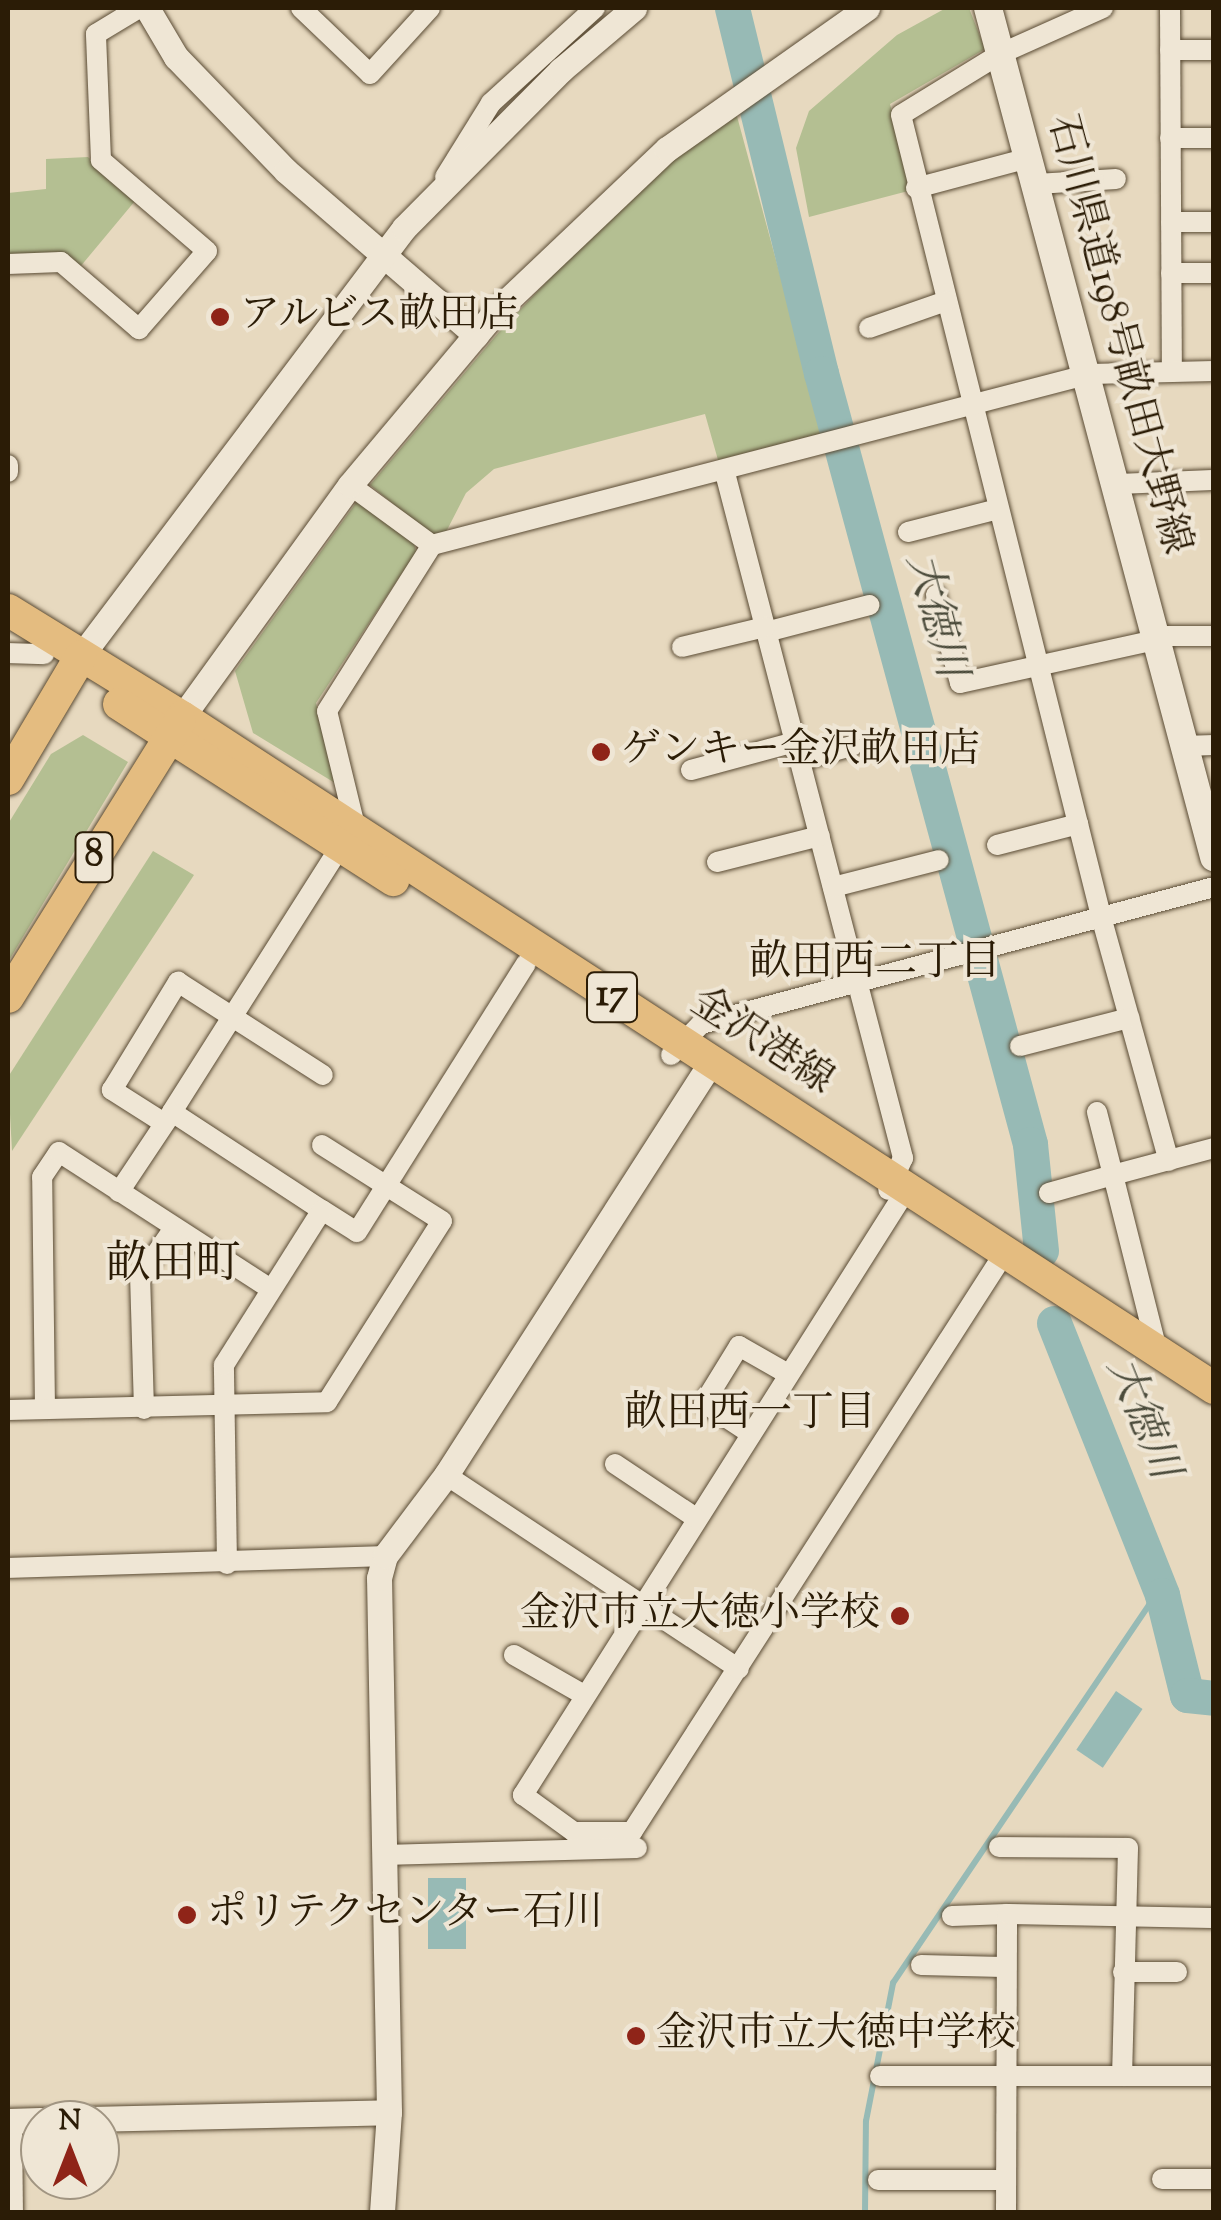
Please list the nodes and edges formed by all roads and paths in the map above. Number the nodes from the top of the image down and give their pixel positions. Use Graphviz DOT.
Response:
graph roads {
  1 [pos="143,8"];
  2 [pos="300,8"];
  3 [pos="430,8"];
  4 [pos="596,8"];
  5 [pos="634,8"];
  6 [pos="867,8"];
  7 [pos="988,8"];
  8 [pos="1103,8"];
  9 [pos="1170,8"];
  10 [pos="1170,50"];
  11 [pos="1214,50"];
  12 [pos="1000,54"];
  13 [pos="1170,138"];
  14 [pos="1214,138"];
  15 [pos="1033,171"];
  16 [pos="1116,179"];
  17 [pos="916,188"];
  18 [pos="434,195"];
  19 [pos="1171,222"];
  20 [pos="1214,222"];
  21 [pos="384,254"];
  22 [pos="8,264"];
  23 [pos="1171,273"];
  24 [pos="1214,273"];
  25 [pos="946,301"];
  26 [pos="869,328"];
  27 [pos="476,336"];
  28 [pos="1214,371"];
  29 [pos="1172,372"];
  30 [pos="1090,374"];
  31 [pos="974,409"];
  32 [pos="725,473"];
  33 [pos="1214,480"];
  34 [pos="1117,484"];
  35 [pos="350,485"];
  36 [pos="998,509"];
  37 [pos="908,532"];
  38 [pos="432,545"];
  39 [pos="936,595"];
  40 [pos="870,605"];
  41 [pos="8,610"];
  42 [pos="766,629"];
  43 [pos="8,632"];
  44 [pos="1214,636"];
  45 [pos="1156,638"];
  46 [pos="682,647"];
  47 [pos="8,654"];
  48 [pos="44,654"];
  49 [pos="76,665"];
  50 [pos="1039,665"];
  51 [pos="176,727"];
  52 [pos="1214,744"];
  53 [pos="852,746"];
  54 [pos="1184,746"];
  55 [pos="798,751"];
  56 [pos="691,770"];
  57 [pos="8,779"];
  58 [pos="1078,824"];
  59 [pos="820,836"];
  60 [pos="348,839"];
  61 [pos="997,845"];
  62 [pos="1214,857"];
  63 [pos="939,860"];
  64 [pos="717,862"];
  65 [pos="833,886"];
  66 [pos="1214,887"];
  67 [pos="1102,920"];
  68 [pos="526,964"];
  69 [pos="858,981"];
  70 [pos="8,997"];
  71 [pos="233,1017"];
  72 [pos="1129,1018"];
  73 [pos="1020,1046"];
  74 [pos="675,1048"];
  75 [pos="707,1070"];
  76 [pos="323,1075"];
  77 [pos="1098,1112"];
  78 [pos="168,1118"];
  79 [pos="322,1145"];
  80 [pos="1214,1148"];
  81 [pos="1169,1161"];
  82 [pos="1113,1176"];
  83 [pos="386,1184"];
  84 [pos="119,1192"];
  85 [pos="892,1192"];
  86 [pos="1049,1194"];
  87 [pos="322,1210"];
  88 [pos="174,1228"];
  89 [pos="996,1266"];
  90 [pos="271,1289"];
  91 [pos="1154,1359"];
  92 [pos="788,1374"];
  93 [pos="1214,1388"];
  94 [pos="225,1405"];
  95 [pos="1214,1406"];
  96 [pos="45,1409"];
  97 [pos="144,1409"];
  98 [pos="8,1410"];
  99 [pos="750,1432"];
  100 [pos="615,1464"];
  101 [pos="446,1475"];
  102 [pos="696,1518"];
  103 [pos="385,1556"];
  104 [pos="227,1564"];
  105 [pos="8,1568"];
  106 [pos="640,1605"];
  107 [pos="514,1655"];
  108 [pos="740,1669"];
  109 [pos="584,1695"];
  110 [pos="1000,1847"];
  111 [pos="637,1848"];
  112 [pos="384,1856"];
  113 [pos="1007,1914"];
  114 [pos="1123,1915"];
  115 [pos="952,1916"];
  116 [pos="1214,1918"];
  117 [pos="921,1966"];
  118 [pos="1003,1967"];
  119 [pos="1123,1972"];
  120 [pos="1177,1972"];
  121 [pos="1004,2075"];
  122 [pos="880,2076"];
  123 [pos="1122,2076"];
  124 [pos="1214,2076"];
  125 [pos="389,2112"];
  126 [pos="120,2118"];
  127 [pos="10,2121"];
  128 [pos="1162,2179"];
  129 [pos="878,2180"];
  130 [pos="1005,2180"];
  131 [pos="1214,2180"];
  132 [pos="12,2212"];
  133 [pos="382,2212"];
  134 [pos="1006,2212"];
  1 -- 21 [label="street"];
  1 -- 22 [label="street"];
  2 -- 3 [label="street"];
  4 -- 18 [label="street"];
  5 -- 18 [label="street"];
  6 -- 27 [label="street"];
  7 -- 12 [label="main road, 石川県道198号畝田大野線"];
  8 -- 12 [label="street"];
  9 -- 10 [label="street"];
  10 -- 11 [label="street"];
  10 -- 13 [label="street"];
  12 -- 15 [label="main road, 石川県道198号畝田大野線"];
  12 -- 17 [label="street"];
  13 -- 14 [label="street"];
  13 -- 19 [label="street"];
  15 -- 16 [label="street"];
  15 -- 17 [label="street"];
  15 -- 30 [label="main road, 石川県道198号畝田大野線"];
  17 -- 25 [label="street"];
  18 -- 21 [label="street"];
  19 -- 20 [label="street"];
  19 -- 23 [label="street"];
  21 -- 27 [label="street"];
  21 -- 49 [label="street"];
  23 -- 24 [label="street"];
  23 -- 29 [label="street"];
  25 -- 26 [label="street"];
  25 -- 31 [label="street"];
  27 -- 35 [label="street"];
  28 -- 29 [label="street"];
  29 -- 30 [label="street"];
  30 -- 31 [label="street"];
  30 -- 34 [label="main road, 石川県道198号畝田大野線"];
  31 -- 32 [label="street"];
  31 -- 36 [label="street"];
  32 -- 38 [label="street"];
  32 -- 42 [label="street"];
  33 -- 34 [label="street"];
  34 -- 45 [label="main road, 石川県道198号畝田大野線"];
  35 -- 38 [label="street"];
  35 -- 51 [label="street"];
  36 -- 37 [label="street"];
  36 -- 50 [label="street"];
  38 -- 60 [label="street"];
  39 -- 50 [label="street"];
  40 -- 42 [label="street"];
  41 -- 49 [label="main road, 金沢港線 / 17"];
  42 -- 46 [label="street"];
  42 -- 55 [label="street"];
  43 -- 48 [label="main road, 金沢港線 / 17"];
  44 -- 45 [label="street"];
  45 -- 50 [label="street"];
  45 -- 54 [label="main road, 石川県道198号畝田大野線"];
  47 -- 48 [label="street"];
  48 -- 49 [label="main road, 金沢港線 / 17"];
  49 -- 51 [label="main road, 金沢港線 / 17"];
  49 -- 57 [label="main road"];
  50 -- 58 [label="street"];
  51 -- 60 [label="main road, 金沢港線 / 17"];
  51 -- 70 [label="main road, 8"];
  52 -- 54 [label="street"];
  53 -- 55 [label="street"];
  54 -- 62 [label="main road, 石川県道198号畝田大野線"];
  55 -- 56 [label="street"];
  55 -- 59 [label="street"];
  58 -- 61 [label="street"];
  58 -- 67 [label="street"];
  59 -- 64 [label="street"];
  59 -- 65 [label="street"];
  60 -- 68 [label="main road, 金沢港線 / 17"];
  60 -- 71 [label="street"];
  60 -- 74 [label="main road, 金沢港線 / 17"];
  63 -- 65 [label="street"];
  65 -- 69 [label="street"];
  66 -- 67 [label="street"];
  67 -- 69 [label="street"];
  67 -- 72 [label="street"];
  68 -- 74 [label="main road, 金沢港線 / 17"];
  68 -- 83 [label="street"];
  69 -- 74 [label="street"];
  69 -- 85 [label="street"];
  71 -- 76 [label="street"];
  71 -- 78 [label="street"];
  71 -- 78 [label="street"];
  72 -- 73 [label="street"];
  72 -- 81 [label="street"];
  74 -- 75 [label="main road, 金沢港線 / 17"];
  75 -- 85 [label="main road, 金沢港線 / 17"];
  75 -- 101 [label="street"];
  77 -- 82 [label="street"];
  78 -- 84 [label="street"];
  78 -- 87 [label="street"];
  79 -- 83 [label="street"];
  80 -- 81 [label="street"];
  81 -- 82 [label="street"];
  82 -- 86 [label="street"];
  82 -- 91 [label="street"];
  83 -- 87 [label="street"];
  83 -- 94 [label="street"];
  84 -- 88 [label="street"];
  84 -- 96 [label="street"];
  85 -- 89 [label="main road, 金沢港線 / 17"];
  85 -- 91 [label="main road, 金沢港線 / 17"];
  85 -- 92 [label="street"];
  87 -- 90 [label="street"];
  88 -- 90 [label="street"];
  88 -- 97 [label="street"];
  89 -- 91 [label="main road, 金沢港線 / 17"];
  89 -- 108 [label="street"];
  90 -- 94 [label="street"];
  91 -- 93 [label="main road, 金沢港線 / 17"];
  91 -- 95 [label="main road, 金沢港線 / 17"];
  92 -- 99 [label="street"];
  92 -- 99 [label="street"];
  94 -- 97 [label="street"];
  94 -- 104 [label="street"];
  96 -- 97 [label="street"];
  96 -- 98 [label="street"];
  99 -- 102 [label="street"];
  100 -- 102 [label="street"];
  101 -- 103 [label="street"];
  101 -- 106 [label="street"];
  102 -- 106 [label="street"];
  103 -- 104 [label="street"];
  103 -- 112 [label="street"];
  104 -- 105 [label="street"];
  106 -- 108 [label="street"];
  106 -- 109 [label="street"];
  107 -- 109 [label="street"];
  108 -- 109 [label="street"];
  110 -- 114 [label="street"];
  111 -- 112 [label="street"];
  112 -- 125 [label="street"];
  113 -- 114 [label="street"];
  113 -- 115 [label="street"];
  113 -- 118 [label="street"];
  114 -- 116 [label="street"];
  114 -- 119 [label="street"];
  117 -- 118 [label="street"];
  118 -- 121 [label="street"];
  119 -- 120 [label="street"];
  119 -- 123 [label="street"];
  121 -- 122 [label="street"];
  121 -- 123 [label="street"];
  121 -- 130 [label="street"];
  123 -- 124 [label="street"];
  125 -- 126 [label="street"];
  125 -- 133 [label="street"];
  127 -- 132 [label="street"];
  128 -- 131 [label="street"];
  129 -- 130 [label="street"];
  130 -- 134 [label="street"];
}
